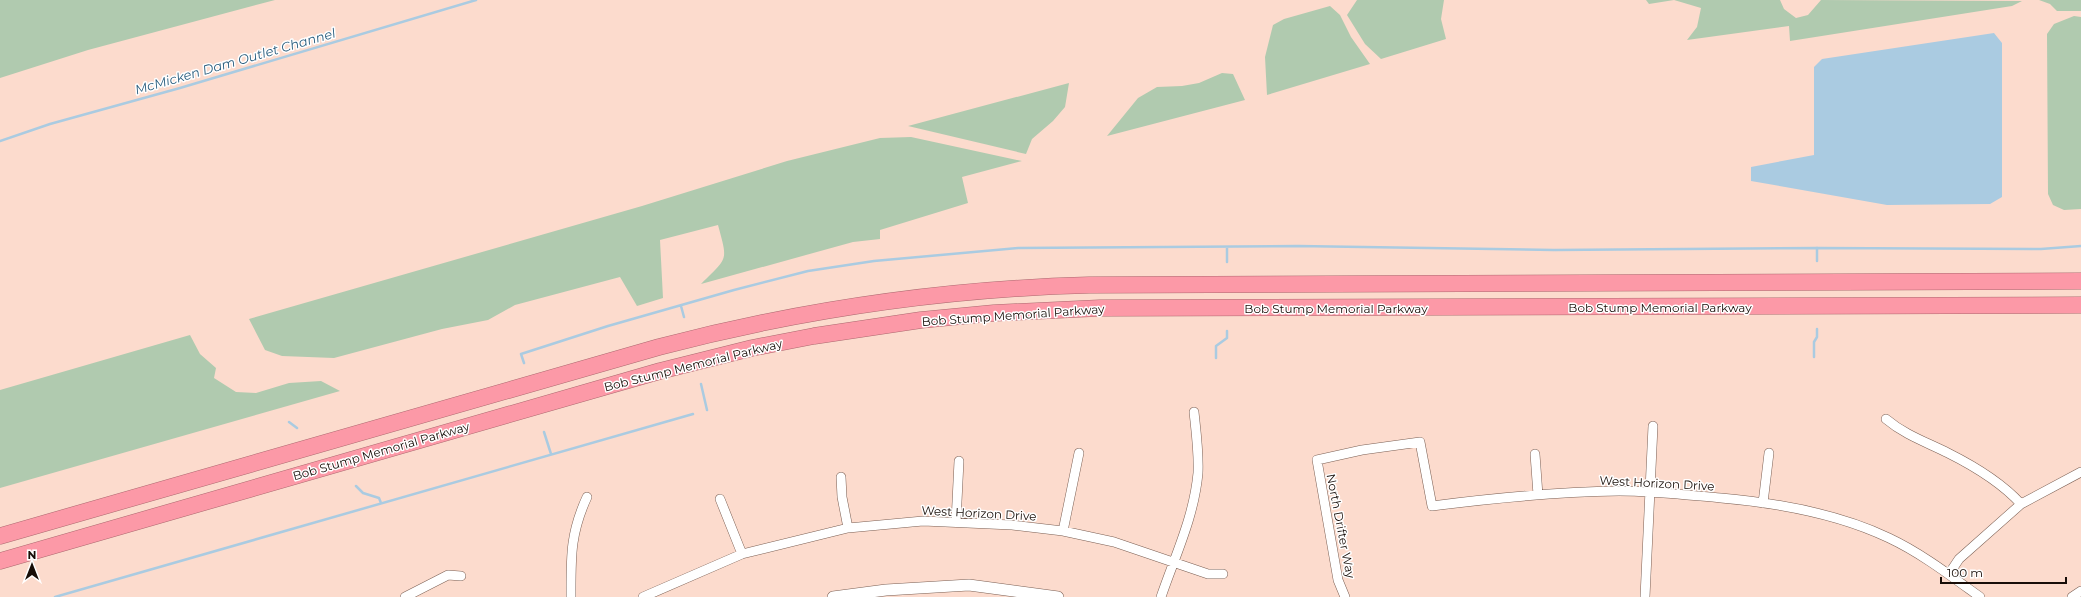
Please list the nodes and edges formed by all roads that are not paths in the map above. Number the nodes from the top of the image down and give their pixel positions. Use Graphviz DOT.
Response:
graph roads {
  1 [pos="2081,281"];
  2 [pos="2081,305"];
  3 [pos="1194,412"];
  4 [pos="1886,419"];
  5 [pos="1653,426"];
  6 [pos="1079,453"];
  7 [pos="1769,453"];
  8 [pos="1535,454"];
  9 [pos="1317,460"];
  10 [pos="959,461"];
  11 [pos="2081,472"];
  12 [pos="841,477"];
  13 [pos="1649,493"];
  14 [pos="1538,495"];
  15 [pos="587,497"];
  16 [pos="720,498"];
  17 [pos="1763,503"];
  18 [pos="2020,504"];
  19 [pos="956,522"];
  20 [pos="848,528"];
  21 [pos="1063,531"];
  22 [pos="0,536"];
  23 [pos="742,554"];
  24 [pos="0,561"];
  25 [pos="1173,562"];
  26 [pos="1223,574"];
  27 [pos="1948,574"];
  28 [pos="461,576"];
  29 [pos="2081,591"];
  30 [pos="425,593"];
  31 [pos="405,597"];
  32 [pos="571,597"];
  33 [pos="643,597"];
  34 [pos="833,597"];
  35 [pos="1058,597"];
  36 [pos="1161,597"];
  37 [pos="1345,597"];
  38 [pos="1645,597"];
  39 [pos="1980,597"];
  40 [pos="2072,597"];
  1 -- 22 [label="highway, Bob Stump Memorial Parkway"];
  2 -- 24 [label="highway, Bob Stump Memorial Parkway"];
  3 -- 25 [label="street"];
  4 -- 18 [label="street"];
  5 -- 13 [label="street"];
  6 -- 21 [label="street"];
  7 -- 17 [label="street"];
  8 -- 14 [label="street"];
  9 -- 14 [label="street, West Horizon Drive"];
  9 -- 37 [label="street, North Drifter Way"];
  10 -- 19 [label="street"];
  11 -- 18 [label="street"];
  12 -- 20 [label="street"];
  13 -- 14 [label="street, West Horizon Drive"];
  13 -- 17 [label="street, West Horizon Drive"];
  13 -- 38 [label="street"];
  15 -- 32 [label="street"];
  16 -- 23 [label="street"];
  17 -- 27 [label="street, West Horizon Drive"];
  18 -- 27 [label="street"];
  19 -- 20 [label="street, West Horizon Drive"];
  19 -- 21 [label="street, West Horizon Drive"];
  20 -- 23 [label="street, West Horizon Drive"];
  21 -- 25 [label="street, West Horizon Drive"];
  23 -- 33 [label="street, West Horizon Drive"];
  25 -- 26 [label="street, West Horizon Drive"];
  25 -- 36 [label="street"];
  27 -- 39 [label="street, West Horizon Drive"];
  28 -- 30 [label="street"];
  29 -- 40 [label="street"];
  30 -- 31 [label="street"];
  34 -- 35 [label="street"];
}
